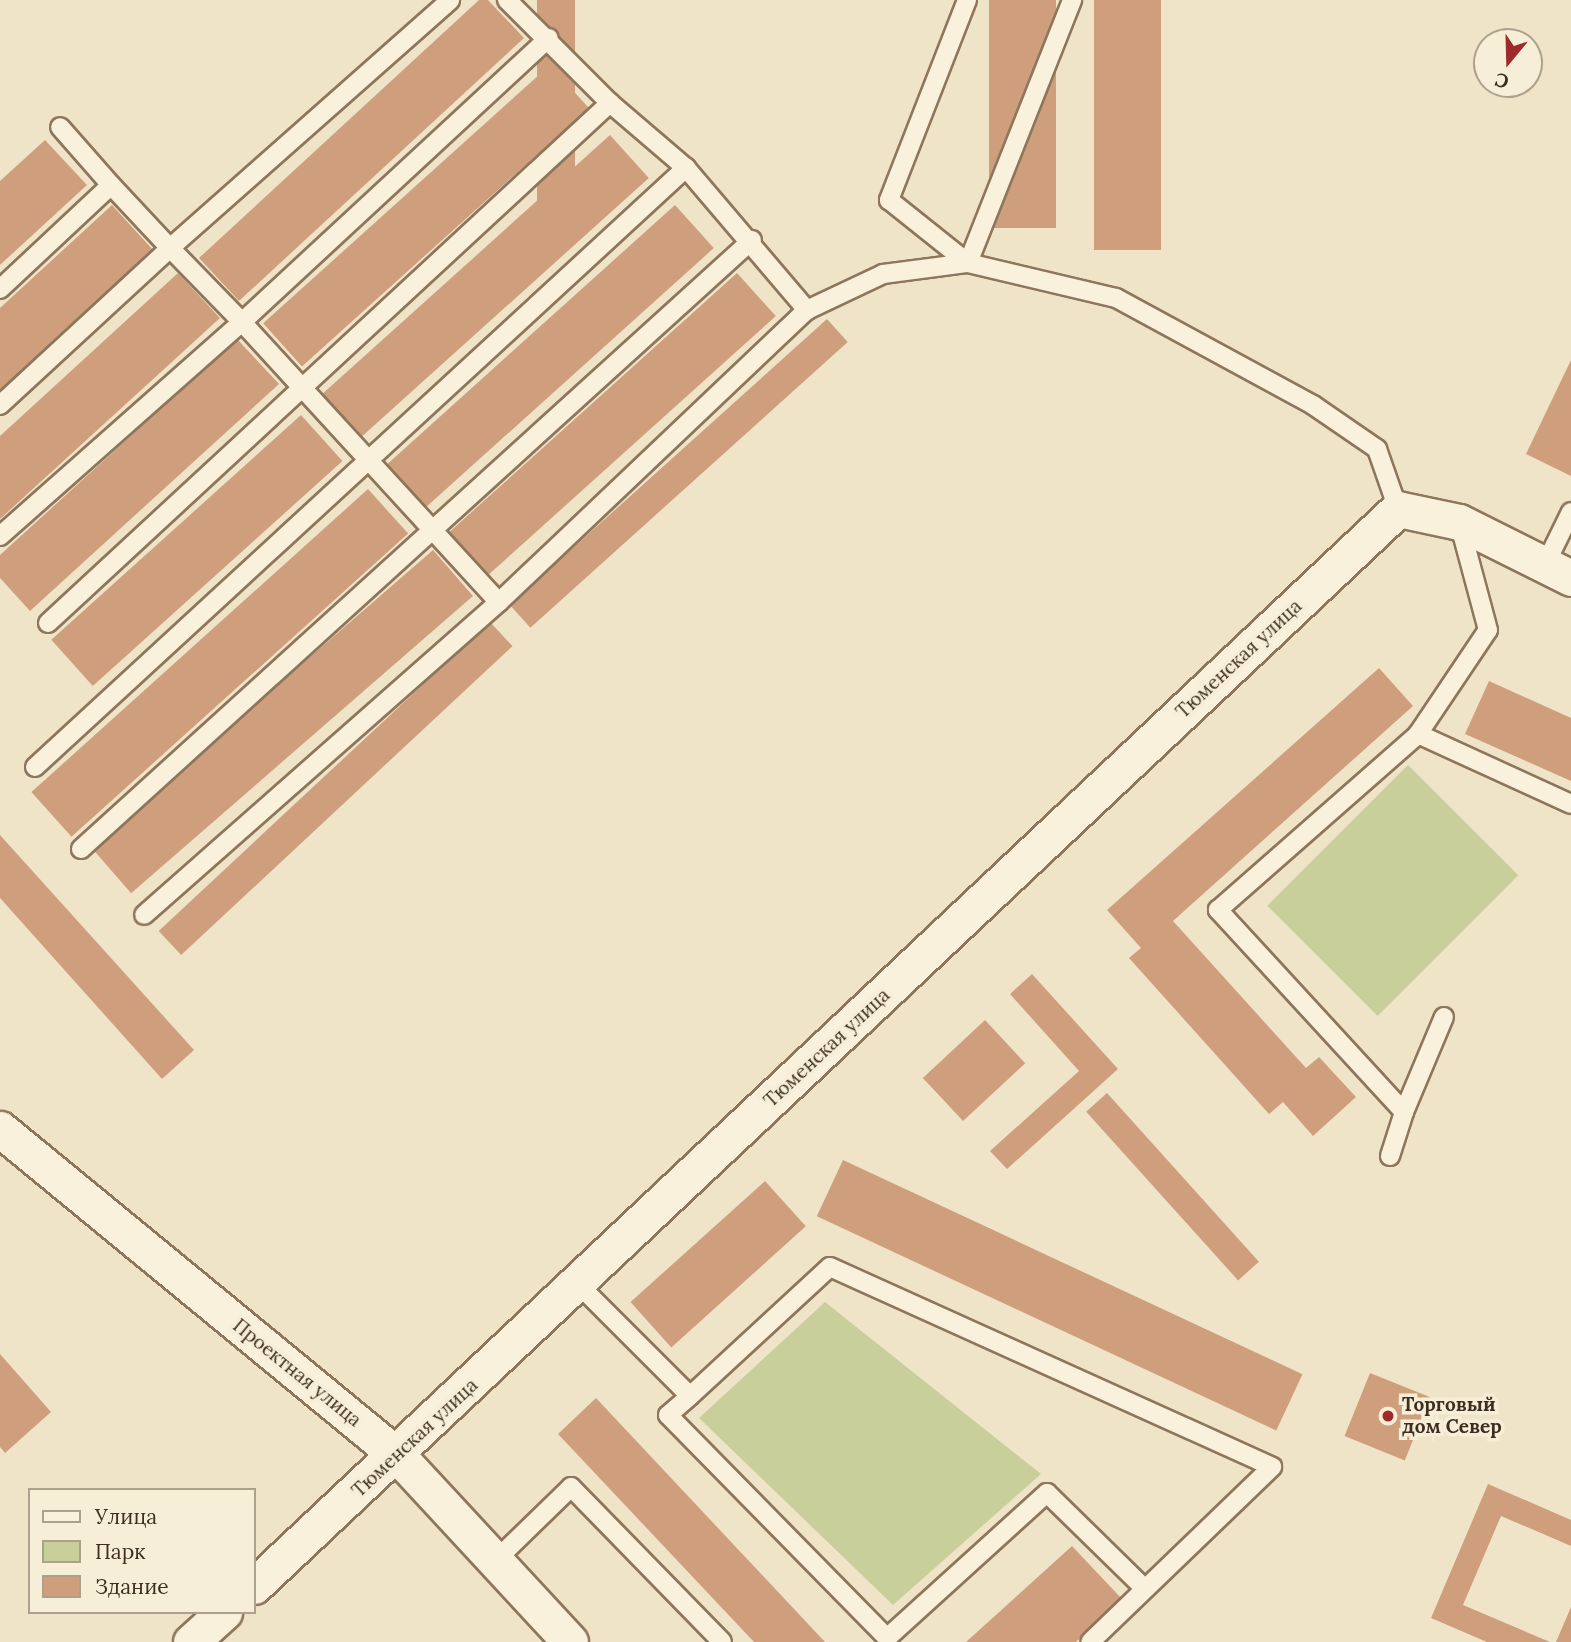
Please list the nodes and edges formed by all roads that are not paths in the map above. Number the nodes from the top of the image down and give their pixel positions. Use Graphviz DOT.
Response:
graph roads {
  1 [pos="450,0"];
  2 [pos="507,0"];
  3 [pos="967,0"];
  4 [pos="1072,0"];
  5 [pos="550,38"];
  6 [pos="610,103"];
  7 [pos="60,127"];
  8 [pos="686,168"];
  9 [pos="111,185"];
  10 [pos="752,240"];
  11 [pos="170,248"];
  12 [pos="968,262"];
  13 [pos="0,289"];
  14 [pos="807,310"];
  15 [pos="242,322"];
  16 [pos="297,386"];
  17 [pos="0,405"];
  18 [pos="366,463"];
  19 [pos="1398,509"];
  20 [pos="1571,512"];
  21 [pos="1459,522"];
  22 [pos="430,533"];
  23 [pos="0,536"];
  24 [pos="1558,572"];
  25 [pos="499,601"];
  26 [pos="48,623"];
  27 [pos="1418,734"];
  28 [pos="35,767"];
  29 [pos="1571,804"];
  30 [pos="81,849"];
  31 [pos="144,915"];
  32 [pos="1444,1017"];
  33 [pos="1404,1111"];
  34 [pos="0,1129"];
  35 [pos="1390,1156"];
  36 [pos="578,1284"];
  37 [pos="690,1396"];
  38 [pos="398,1455"];
  39 [pos="495,1561"];
  40 [pos="256,1584"];
  41 [pos="1144,1587"];
  42 [pos="222,1614"];
  43 [pos="191,1642"];
  44 [pos="570,1642"];
  45 [pos="722,1642"];
  46 [pos="1090,1642"];
  1 -- 11 [label="lane"];
  2 -- 5 [label="lane"];
  3 -- 12 [label="lane"];
  4 -- 12 [label="lane"];
  5 -- 6 [label="lane"];
  5 -- 15 [label="lane"];
  6 -- 8 [label="lane"];
  6 -- 16 [label="lane"];
  7 -- 9 [label="lane"];
  8 -- 10 [label="lane"];
  8 -- 18 [label="lane"];
  9 -- 11 [label="lane"];
  9 -- 13 [label="lane"];
  10 -- 14 [label="lane"];
  10 -- 22 [label="lane"];
  11 -- 15 [label="lane"];
  11 -- 17 [label="lane"];
  12 -- 14 [label="lane"];
  12 -- 19 [label="lane"];
  14 -- 25 [label="lane"];
  15 -- 16 [label="lane"];
  15 -- 23 [label="lane"];
  16 -- 18 [label="lane"];
  16 -- 26 [label="lane"];
  18 -- 22 [label="lane"];
  18 -- 28 [label="lane"];
  19 -- 21 [label="street"];
  19 -- 36 [label="street, Тюменская улица"];
  20 -- 24 [label="lane"];
  21 -- 24 [label="street"];
  21 -- 27 [label="lane"];
  22 -- 25 [label="lane"];
  22 -- 30 [label="lane"];
  25 -- 31 [label="lane"];
  27 -- 29 [label="lane"];
  27 -- 33 [label="lane"];
  32 -- 33 [label="lane"];
  33 -- 35 [label="lane"];
  34 -- 38 [label="street, Проектная улица"];
  36 -- 37 [label="lane"];
  36 -- 38 [label="street, Тюменская улица"];
  37 -- 41 [label="lane"];
  37 -- 41 [label="lane"];
  38 -- 39 [label="street, Проектная улица"];
  38 -- 40 [label="street, Тюменская улица"];
  39 -- 44 [label="street, Проектная улица"];
  39 -- 45 [label="lane"];
  41 -- 46 [label="lane"];
  42 -- 43 [label="street"];
}
